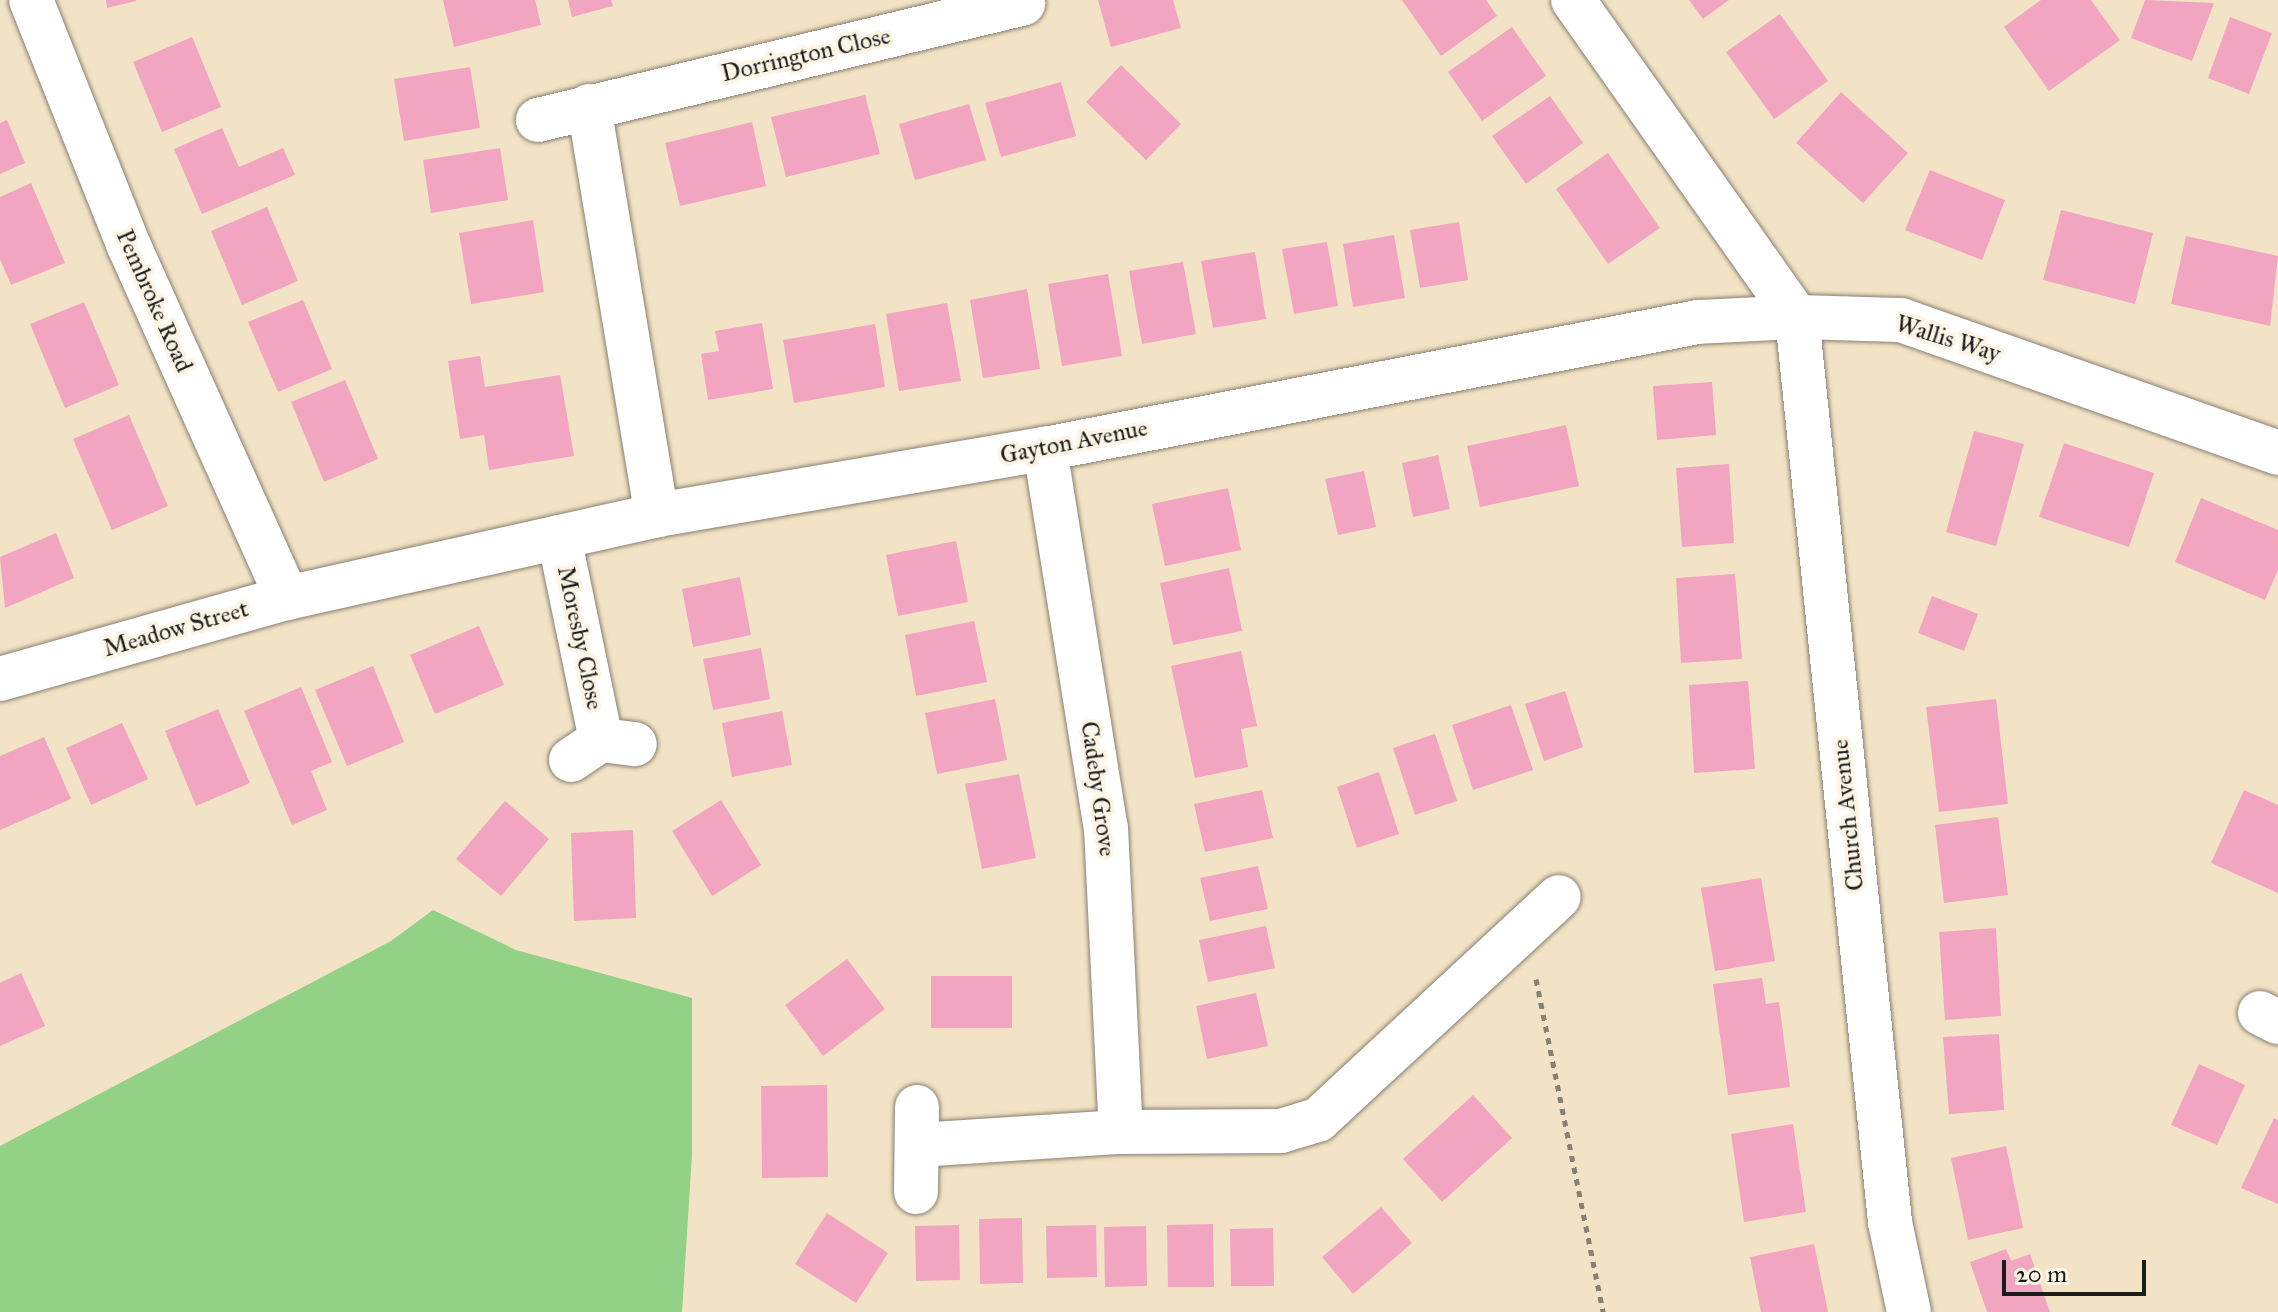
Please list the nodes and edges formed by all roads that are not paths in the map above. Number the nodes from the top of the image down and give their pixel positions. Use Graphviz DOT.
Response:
graph roads {
  1 [pos="31,0"];
  2 [pos="1573,0"];
  3 [pos="1023,4"];
  4 [pos="589,106"];
  5 [pos="538,120"];
  6 [pos="1797,317"];
  7 [pos="1045,449"];
  8 [pos="2278,453"];
  9 [pos="657,515"];
  10 [pos="559,537"];
  11 [pos="354,586"];
  12 [pos="287,598"];
  13 [pos="0,679"];
  14 [pos="602,748"];
  15 [pos="1559,897"];
  16 [pos="1121,1132"];
  17 [pos="916,1192"];
  18 [pos="1909,1312"];
  1 -- 12 [label="street, Pembroke Road"];
  2 -- 6 [label="street"];
  3 -- 4 [label="street, Dorrington Close"];
  4 -- 5 [label="street, Dorrington Close"];
  4 -- 9 [label="street"];
  6 -- 7 [label="street, Gayton Avenue"];
  6 -- 8 [label="street, Wallis Way"];
  6 -- 18 [label="street, Church Avenue"];
  7 -- 9 [label="street, Gayton Avenue"];
  7 -- 16 [label="street, Cadeby Grove"];
  9 -- 10 [label="street, Gayton Avenue"];
  10 -- 11 [label="street, Gayton Avenue"];
  10 -- 14 [label="street, Moresby Close"];
  11 -- 12 [label="street, Meadow Street"];
  12 -- 13 [label="street, Meadow Street"];
  15 -- 16 [label="street"];
  16 -- 17 [label="street"];
}
